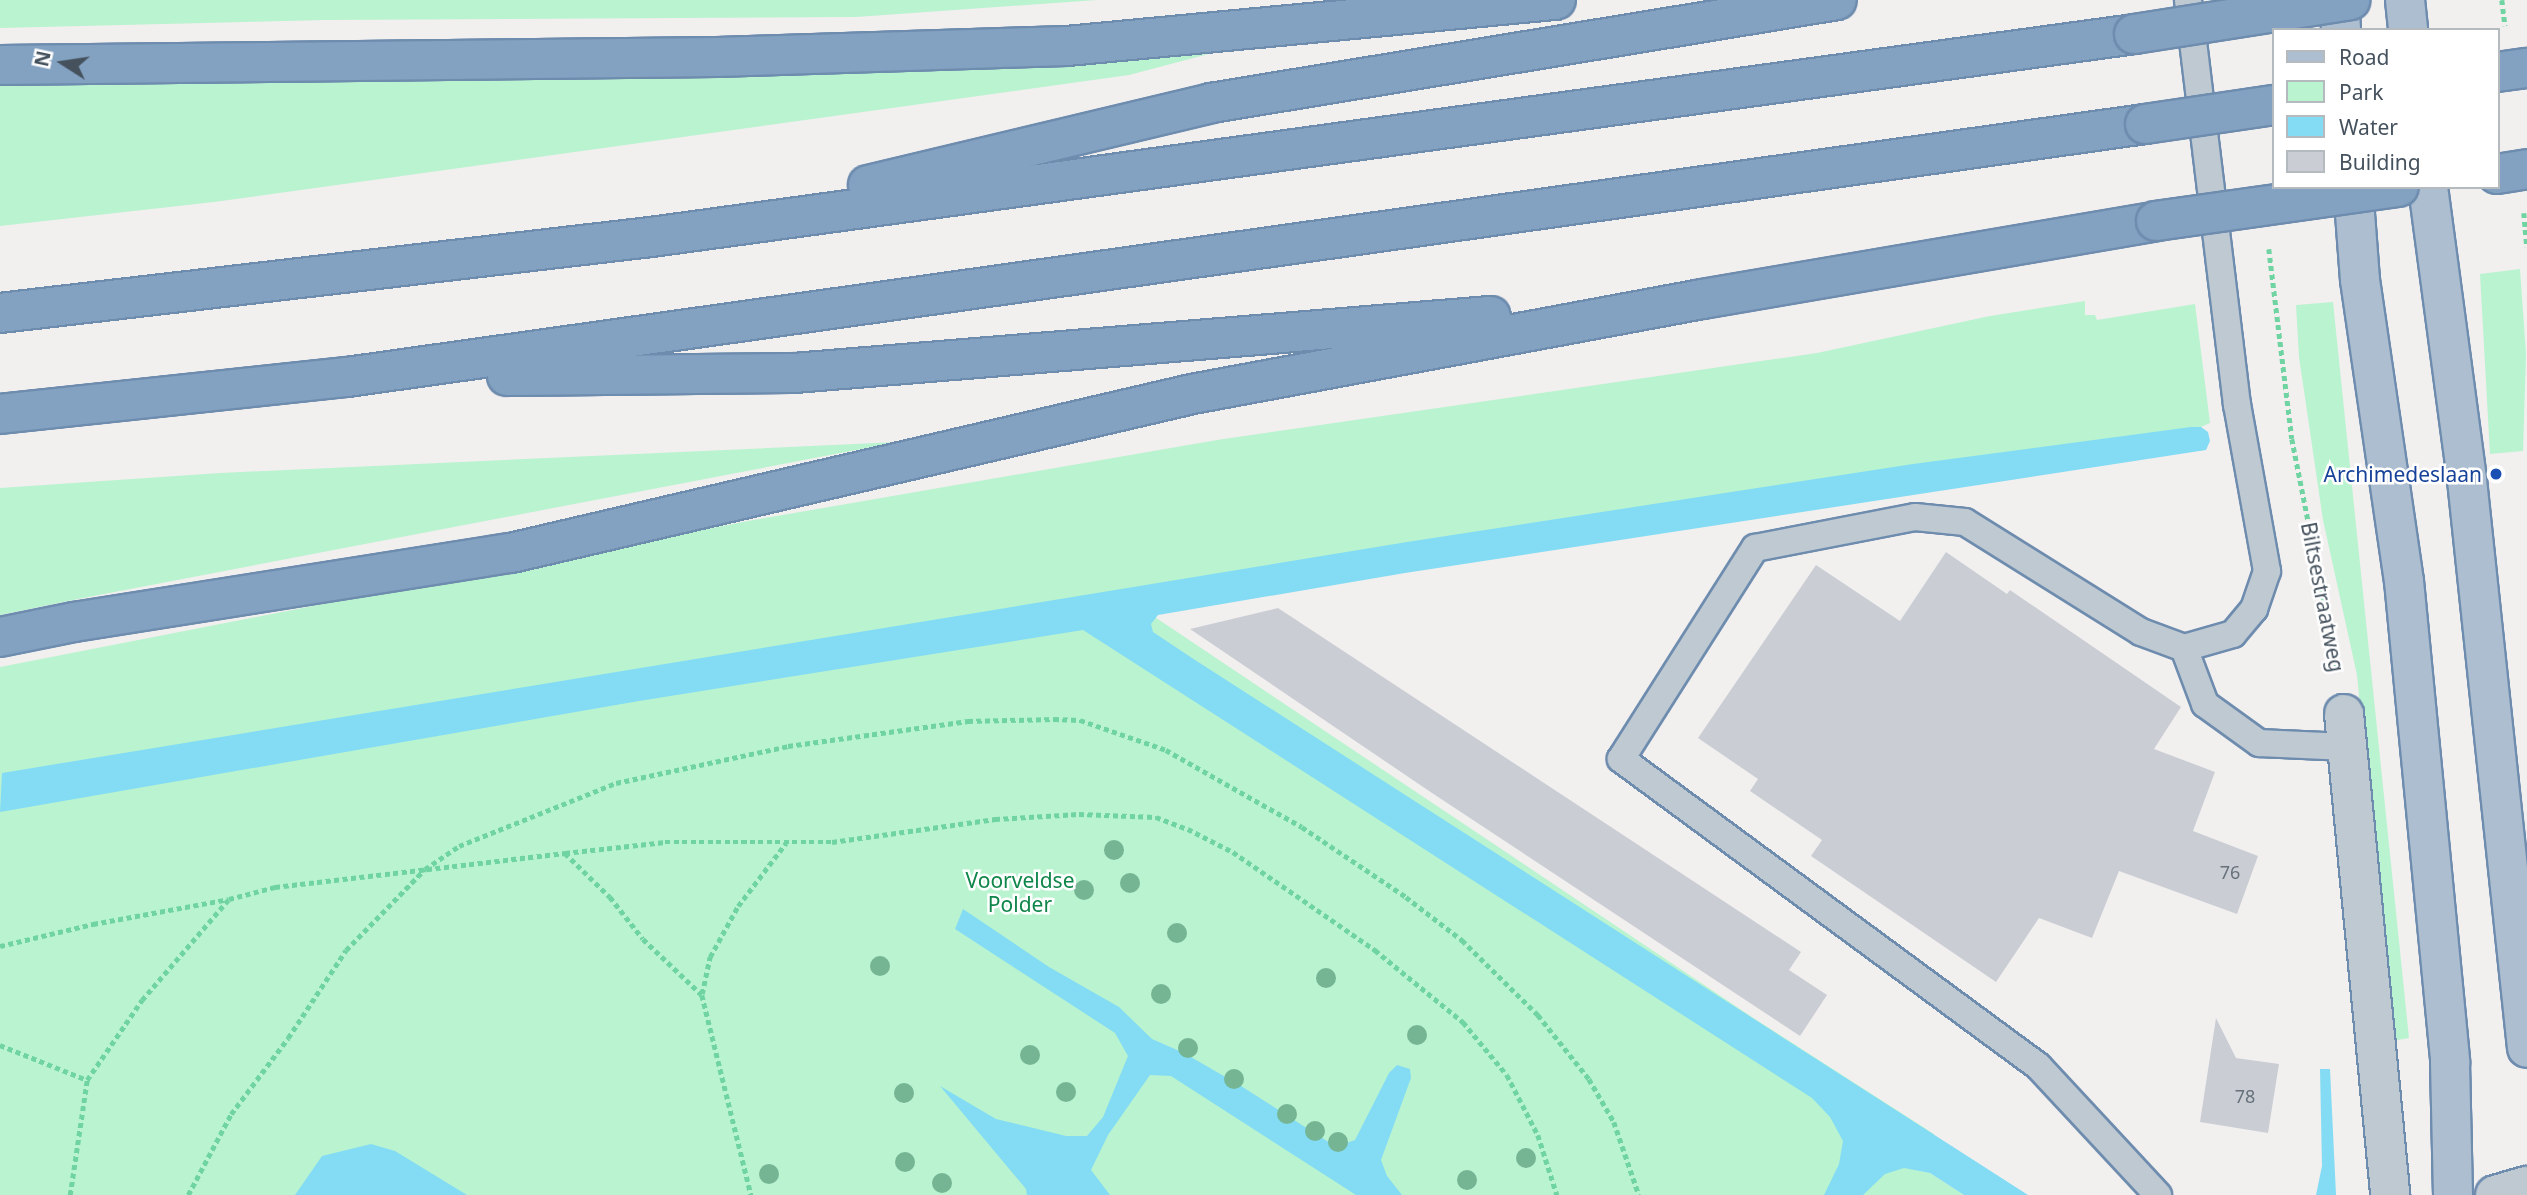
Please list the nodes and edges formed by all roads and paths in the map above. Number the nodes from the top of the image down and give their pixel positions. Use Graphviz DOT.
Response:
graph roads {
  1 [pos="1556,0"];
  2 [pos="1837,0"];
  3 [pos="2188,0"];
  4 [pos="2339,0"];
  5 [pos="2350,0"];
  6 [pos="2405,0"];
  7 [pos="2502,0"];
  8 [pos="2505,27"];
  9 [pos="2341,28"];
  10 [pos="2408,28"];
  11 [pos="0,65"];
  12 [pos="2527,68"];
  13 [pos="2499,72"];
  14 [pos="2272,105"];
  15 [pos="2499,175"];
  16 [pos="2525,187"];
  17 [pos="2353,189"];
  18 [pos="2385,189"];
  19 [pos="2428,189"];
  20 [pos="2268,236"];
  21 [pos="651,237"];
  22 [pos="2527,247"];
  23 [pos="1702,299"];
  24 [pos="0,313"];
  25 [pos="347,377"];
  26 [pos="0,414"];
  27 [pos="0,637"];
  28 [pos="2184,648"];
  29 [pos="2345,731"];
  30 [pos="786,843"];
  31 [pos="565,853"];
  32 [pos="425,869"];
  33 [pos="229,899"];
  34 [pos="0,946"];
  35 [pos="702,995"];
  36 [pos="0,1045"];
  37 [pos="2527,1048"];
  38 [pos="87,1080"];
  39 [pos="2527,1186"];
  40 [pos="70,1195"];
  41 [pos="188,1195"];
  42 [pos="751,1195"];
  43 [pos="1557,1195"];
  44 [pos="1639,1195"];
  45 [pos="2158,1195"];
  46 [pos="2390,1195"];
  47 [pos="2453,1195"];
  48 [pos="2495,1195"];
  1 -- 11 [label="highway"];
  2 -- 21 [label="highway"];
  3 -- 28 [label="lane"];
  4 -- 9 [label="main road"];
  5 -- 21 [label="highway, bridge"];
  6 -- 10 [label="main road"];
  7 -- 8 [label="path"];
  12 -- 13 [label="highway, bridge"];
  14 -- 25 [label="highway, bridge"];
  15 -- 16 [label="highway, bridge"];
  16 -- 22 [label="path"];
  17 -- 47 [label="main road"];
  18 -- 23 [label="highway, bridge"];
  19 -- 37 [label="main road"];
  20 -- 29 [label="path, Biltsestraatweg"];
  21 -- 24 [label="highway"];
  23 -- 25 [label="highway"];
  23 -- 27 [label="highway"];
  25 -- 26 [label="highway"];
  28 -- 29 [label="lane"];
  28 -- 45 [label="lane"];
  29 -- 46 [label="street"];
  30 -- 31 [label="path"];
  30 -- 35 [label="path"];
  30 -- 43 [label="path"];
  31 -- 32 [label="path"];
  31 -- 35 [label="path"];
  32 -- 33 [label="path"];
  32 -- 41 [label="path"];
  32 -- 44 [label="path"];
  33 -- 34 [label="path"];
  33 -- 38 [label="path"];
  35 -- 42 [label="path"];
  36 -- 38 [label="path"];
  38 -- 40 [label="path"];
  39 -- 48 [label="street"];
}
